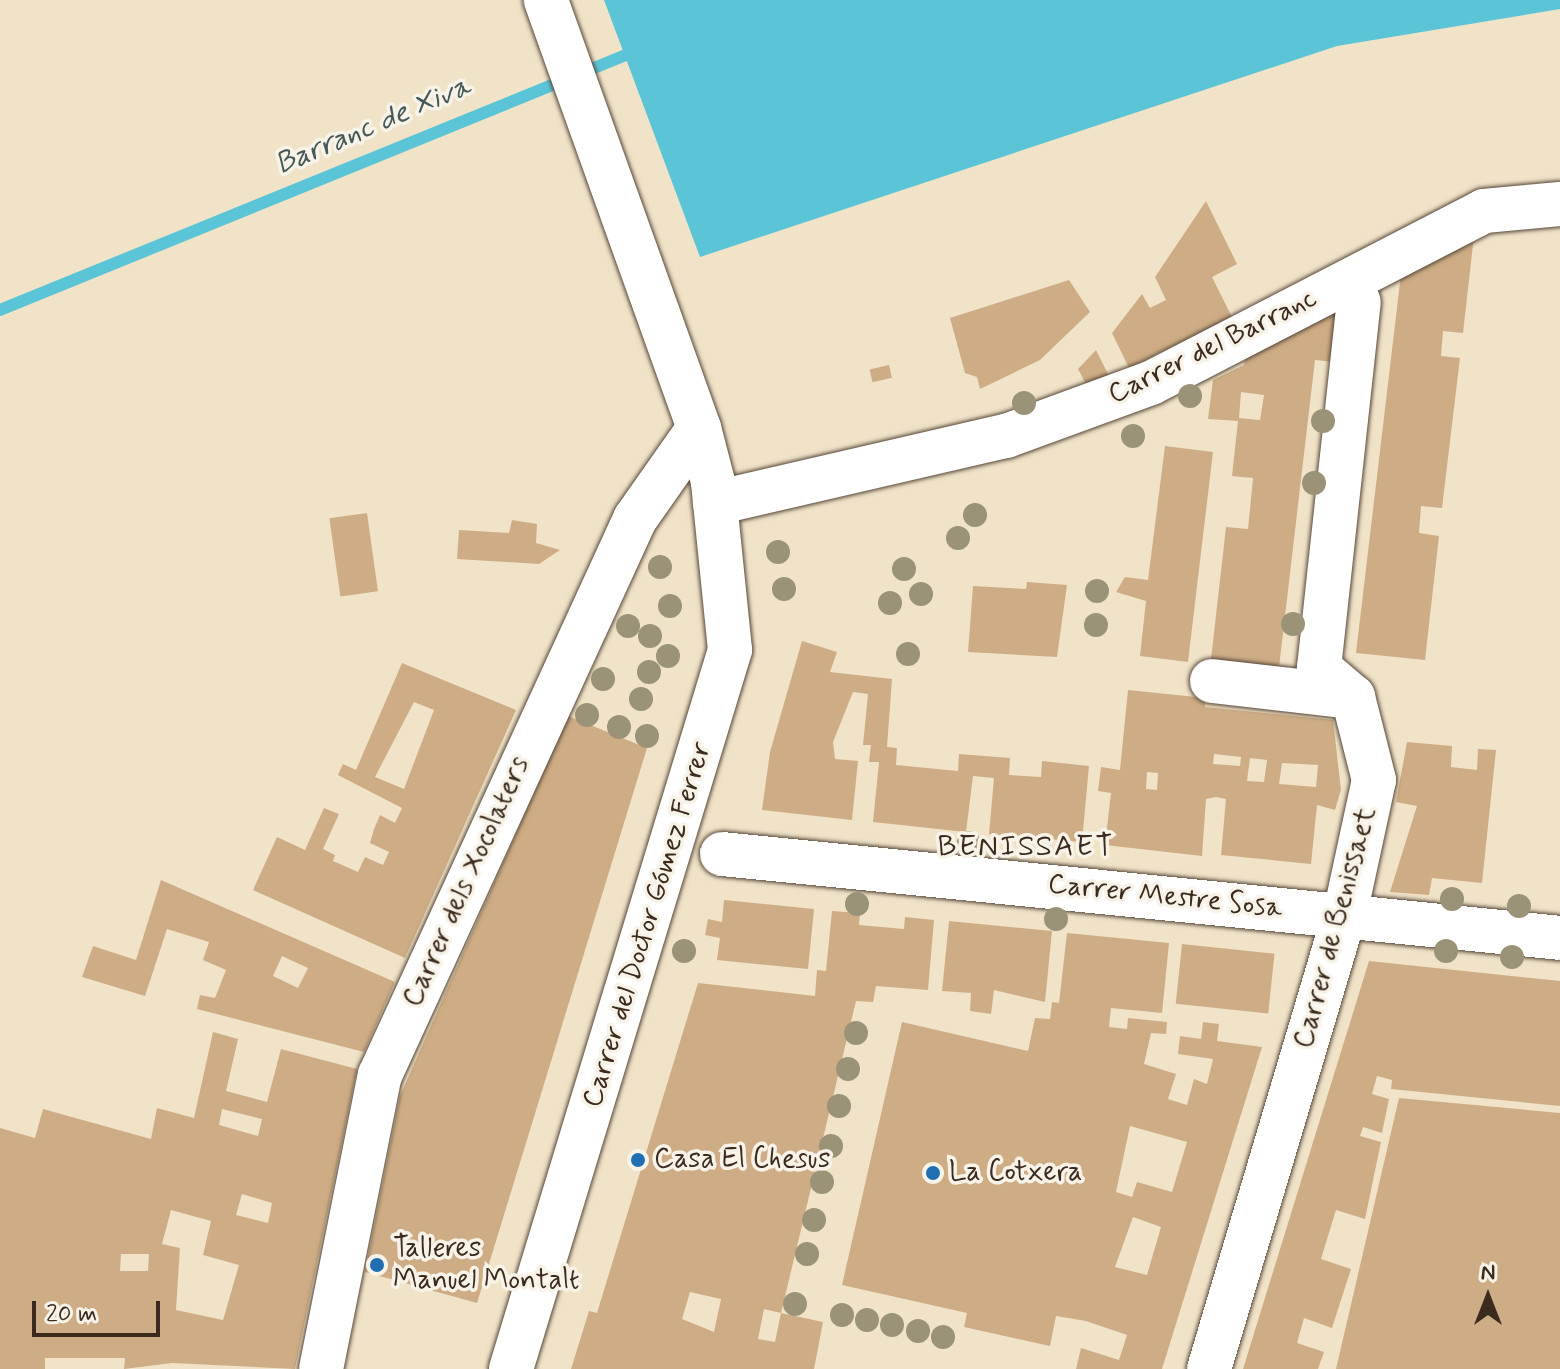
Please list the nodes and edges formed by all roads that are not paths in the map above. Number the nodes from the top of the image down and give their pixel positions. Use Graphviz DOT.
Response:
graph roads {
  1 [pos="546,0"];
  2 [pos="1560,204"];
  3 [pos="1359,302"];
  4 [pos="697,421"];
  5 [pos="714,492"];
  6 [pos="1212,681"];
  7 [pos="1353,697"];
  8 [pos="722,854"];
  9 [pos="1345,914"];
  10 [pos="1560,938"];
  11 [pos="513,1366"];
  12 [pos="321,1369"];
  13 [pos="1209,1369"];
  1 -- 4 [label="street, Carrer del Doctor Gómez Ferrer"];
  2 -- 5 [label="street, Carrer del Barranc"];
  3 -- 7 [label="street"];
  4 -- 5 [label="street, Carrer del Doctor Gómez Ferrer"];
  4 -- 12 [label="street, Carrer dels Xocolaters"];
  5 -- 11 [label="street, Carrer del Doctor Gómez Ferrer"];
  6 -- 7 [label="street"];
  7 -- 9 [label="street, Carrer de Benissaet"];
  8 -- 9 [label="street, Carrer Mestre Sosa"];
  9 -- 10 [label="street, Carrer Mestre Sosa"];
  9 -- 13 [label="street, Carrer de Benissaet"];
}
